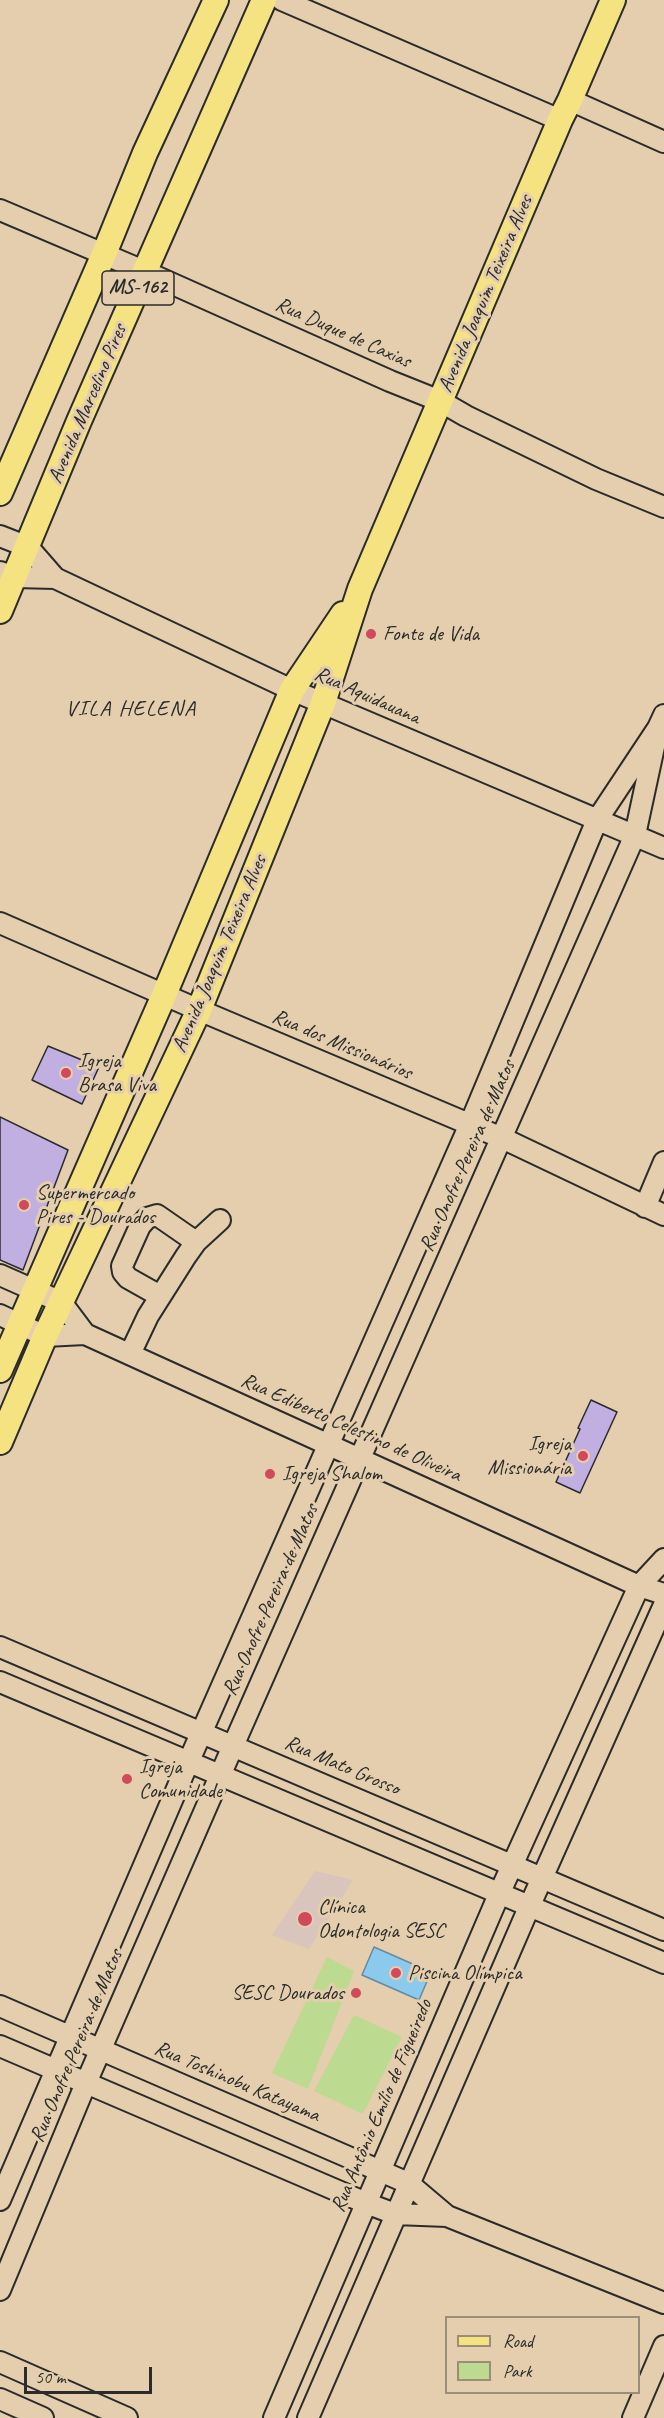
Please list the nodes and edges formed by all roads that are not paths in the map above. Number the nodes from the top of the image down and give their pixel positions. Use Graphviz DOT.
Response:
graph roads {
  1 [pos="216,0"];
  2 [pos="264,0"];
  3 [pos="282,0"];
  4 [pos="614,0"];
  5 [pos="565,110"];
  6 [pos="664,142"];
  7 [pos="0,210"];
  8 [pos="104,254"];
  9 [pos="146,272"];
  10 [pos="440,401"];
  11 [pos="0,493"];
  12 [pos="664,507"];
  13 [pos="0,536"];
  14 [pos="28,547"];
  15 [pos="7,575"];
  16 [pos="55,579"];
  17 [pos="360,589"];
  18 [pos="0,611"];
  19 [pos="292,690"];
  20 [pos="323,703"];
  21 [pos="661,722"];
  22 [pos="597,820"];
  23 [pos="635,835"];
  24 [pos="664,848"];
  25 [pos="0,923"];
  26 [pos="164,995"];
  27 [pos="199,1010"];
  28 [pos="470,1124"];
  29 [pos="502,1138"];
  30 [pos="664,1162"];
  31 [pos="645,1207"];
  32 [pos="664,1215"];
  33 [pos="220,1220"];
  34 [pos="196,1242"];
  35 [pos="0,1275"];
  36 [pos="34,1290"];
  37 [pos="160,1296"];
  38 [pos="62,1302"];
  39 [pos="10,1320"];
  40 [pos="85,1334"];
  41 [pos="45,1336"];
  42 [pos="130,1354"];
  43 [pos="0,1370"];
  44 [pos="0,1442"];
  45 [pos="329,1444"];
  46 [pos="360,1458"];
  47 [pos="664,1558"];
  48 [pos="639,1586"];
  49 [pos="664,1594"];
  50 [pos="664,1605"];
  51 [pos="0,1647"];
  52 [pos="0,1682"];
  53 [pos="202,1733"];
  54 [pos="233,1746"];
  55 [pos="188,1763"];
  56 [pos="220,1775"];
  57 [pos="513,1865"];
  58 [pos="542,1877"];
  59 [pos="500,1892"];
  60 [pos="530,1905"];
  61 [pos="664,1930"];
  62 [pos="104,1956"];
  63 [pos="664,1963"];
  64 [pos="136,1970"];
  65 [pos="0,2006"];
  66 [pos="70,2036"];
  67 [pos="0,2046"];
  68 [pos="101,2050"];
  69 [pos="55,2071"];
  70 [pos="86,2083"];
  71 [pos="380,2170"];
  72 [pos="408,2183"];
  73 [pos="0,2200"];
  74 [pos="366,2203"];
  75 [pos="395,2214"];
  76 [pos="447,2216"];
  77 [pos="0,2290"];
  78 [pos="664,2303"];
  79 [pos="664,2346"];
  80 [pos="0,2362"];
  81 [pos="0,2399"];
  82 [pos="43,2418"];
  83 [pos="127,2418"];
  84 [pos="274,2418"];
  85 [pos="308,2418"];
  86 [pos="633,2418"];
  1 -- 8 [label="main road, MS-162"];
  2 -- 9 [label="main road, Avenida Marcelino Pires / MS-162"];
  3 -- 5 [label="street"];
  4 -- 5 [label="main road, Avenida Joaquim Teixeira Alves"];
  5 -- 6 [label="street"];
  5 -- 10 [label="main road, Avenida Joaquim Teixeira Alves"];
  7 -- 8 [label="street, Rua Duque de Caxias"];
  8 -- 9 [label="street, Rua Duque de Caxias"];
  8 -- 11 [label="main road, MS-162"];
  9 -- 10 [label="street, Rua Duque de Caxias"];
  9 -- 14 [label="main road, Avenida Marcelino Pires / MS-162"];
  10 -- 12 [label="street, Rua Duque de Caxias"];
  10 -- 17 [label="main road, Avenida Joaquim Teixeira Alves"];
  13 -- 14 [label="street, Rua Aquidauana"];
  14 -- 15 [label="main road, Avenida Marcelino Pires / MS-162"];
  14 -- 16 [label="street, Rua Aquidauana"];
  15 -- 16 [label="street, Rua Aquidauana"];
  15 -- 18 [label="main road, Avenida Marcelino Pires / MS-162"];
  16 -- 19 [label="street, Rua Aquidauana"];
  17 -- 19 [label="main road, Avenida Joaquim Teixeira Alves"];
  17 -- 20 [label="main road, Avenida Joaquim Teixeira Alves"];
  19 -- 20 [label="street, Rua Aquidauana"];
  19 -- 26 [label="main road, Avenida Joaquim Teixeira Alves"];
  20 -- 22 [label="street, Rua Aquidauana"];
  20 -- 27 [label="main road, Avenida Joaquim Teixeira Alves"];
  21 -- 22 [label="street, Rua Onofre Pereira de Matos"];
  21 -- 23 [label="street, Rua Onofre Pereira de Matos"];
  22 -- 23 [label="street, Rua Aquidauana"];
  22 -- 28 [label="street, Rua Onofre Pereira de Matos"];
  23 -- 24 [label="street, Rua Aquidauana"];
  23 -- 29 [label="street, Rua Onofre Pereira de Matos"];
  25 -- 26 [label="street, Rua dos Missionários"];
  26 -- 27 [label="street, Rua dos Missionários"];
  26 -- 36 [label="main road, Avenida Joaquim Teixeira Alves"];
  27 -- 28 [label="street, Rua dos Missionários"];
  27 -- 38 [label="main road, Avenida Joaquim Teixeira Alves"];
  28 -- 29 [label="street, Rua dos Missionários"];
  28 -- 45 [label="street, Rua Onofre Pereira de Matos"];
  29 -- 31 [label="street, Rua dos Missionários"];
  29 -- 46 [label="street, Rua Onofre Pereira de Matos"];
  30 -- 31 [label="street"];
  31 -- 32 [label="street, Rua dos Missionários"];
  33 -- 34 [label="street"];
  34 -- 37 [label="street"];
  34 -- 37 [label="street"];
  35 -- 36 [label="street"];
  36 -- 38 [label="street"];
  36 -- 39 [label="main road, Avenida Joaquim Teixeira Alves"];
  37 -- 42 [label="street"];
  38 -- 40 [label="street"];
  38 -- 41 [label="main road, Avenida Joaquim Teixeira Alves"];
  39 -- 41 [label="street, Rua Ediberto Celestino de Oliveira"];
  39 -- 43 [label="main road, Avenida Joaquim Teixeira Alves"];
  40 -- 41 [label="street, Rua Ediberto Celestino de Oliveira"];
  40 -- 42 [label="street, Rua Ediberto Celestino de Oliveira"];
  41 -- 44 [label="main road, Avenida Joaquim Teixeira Alves"];
  42 -- 45 [label="street, Rua Ediberto Celestino de Oliveira"];
  45 -- 46 [label="street, Rua Ediberto Celestino de Oliveira"];
  45 -- 53 [label="street, Rua Onofre Pereira de Matos"];
  46 -- 48 [label="street, Rua Ediberto Celestino de Oliveira"];
  46 -- 54 [label="street, Rua Onofre Pereira de Matos"];
  47 -- 48 [label="street, Rua Antônio Emílio de Figueiredo"];
  48 -- 49 [label="street, Rua Ediberto Celestino de Oliveira"];
  48 -- 57 [label="street, Rua Antônio Emílio de Figueiredo"];
  50 -- 58 [label="street"];
  51 -- 53 [label="street, Rua Mato Grosso"];
  52 -- 55 [label="street"];
  53 -- 54 [label="street, Rua Mato Grosso"];
  53 -- 55 [label="street, Rua Onofre Pereira de Matos"];
  54 -- 56 [label="street, Rua Onofre Pereira de Matos"];
  54 -- 57 [label="street, Rua Mato Grosso"];
  55 -- 56 [label="street"];
  55 -- 62 [label="street, Rua Onofre Pereira de Matos"];
  56 -- 59 [label="street"];
  56 -- 64 [label="street, Rua Onofre Pereira de Matos"];
  57 -- 58 [label="street, Rua Mato Grosso"];
  57 -- 59 [label="street, Rua Antônio Emílio de Figueiredo"];
  58 -- 60 [label="street"];
  58 -- 61 [label="street, Rua Mato Grosso"];
  59 -- 60 [label="street"];
  59 -- 71 [label="street, Rua Antônio Emílio de Figueiredo"];
  60 -- 63 [label="street"];
  60 -- 72 [label="street"];
  62 -- 64 [label="street"];
  62 -- 66 [label="street, Rua Onofre Pereira de Matos"];
  64 -- 68 [label="street, Rua Onofre Pereira de Matos"];
  65 -- 66 [label="street, Rua Toshinobu Katayama"];
  66 -- 68 [label="street, Rua Toshinobu Katayama"];
  66 -- 69 [label="street, Rua Onofre Pereira de Matos"];
  67 -- 69 [label="street, Rua Toshinobu Katayama"];
  68 -- 70 [label="street, Rua Onofre Pereira de Matos"];
  68 -- 71 [label="street, Rua Toshinobu Katayama"];
  69 -- 70 [label="street, Rua Toshinobu Katayama"];
  69 -- 73 [label="street, Rua Onofre Pereira de Matos"];
  70 -- 74 [label="street, Rua Toshinobu Katayama"];
  70 -- 77 [label="street, Rua Onofre Pereira de Matos"];
  71 -- 72 [label="street, Rua Toshinobu Katayama"];
  71 -- 74 [label="street, Rua Antônio Emílio de Figueiredo"];
  72 -- 75 [label="street"];
  72 -- 76 [label="street, Rua Toshinobu Katayama"];
  74 -- 75 [label="street, Rua Toshinobu Katayama"];
  74 -- 84 [label="street, Rua Antônio Emílio de Figueiredo"];
  75 -- 76 [label="street, Rua Toshinobu Katayama"];
  75 -- 85 [label="street"];
  76 -- 78 [label="street, Rua Toshinobu Katayama"];
  79 -- 86 [label="street"];
  80 -- 83 [label="street"];
  81 -- 82 [label="street"];
}
